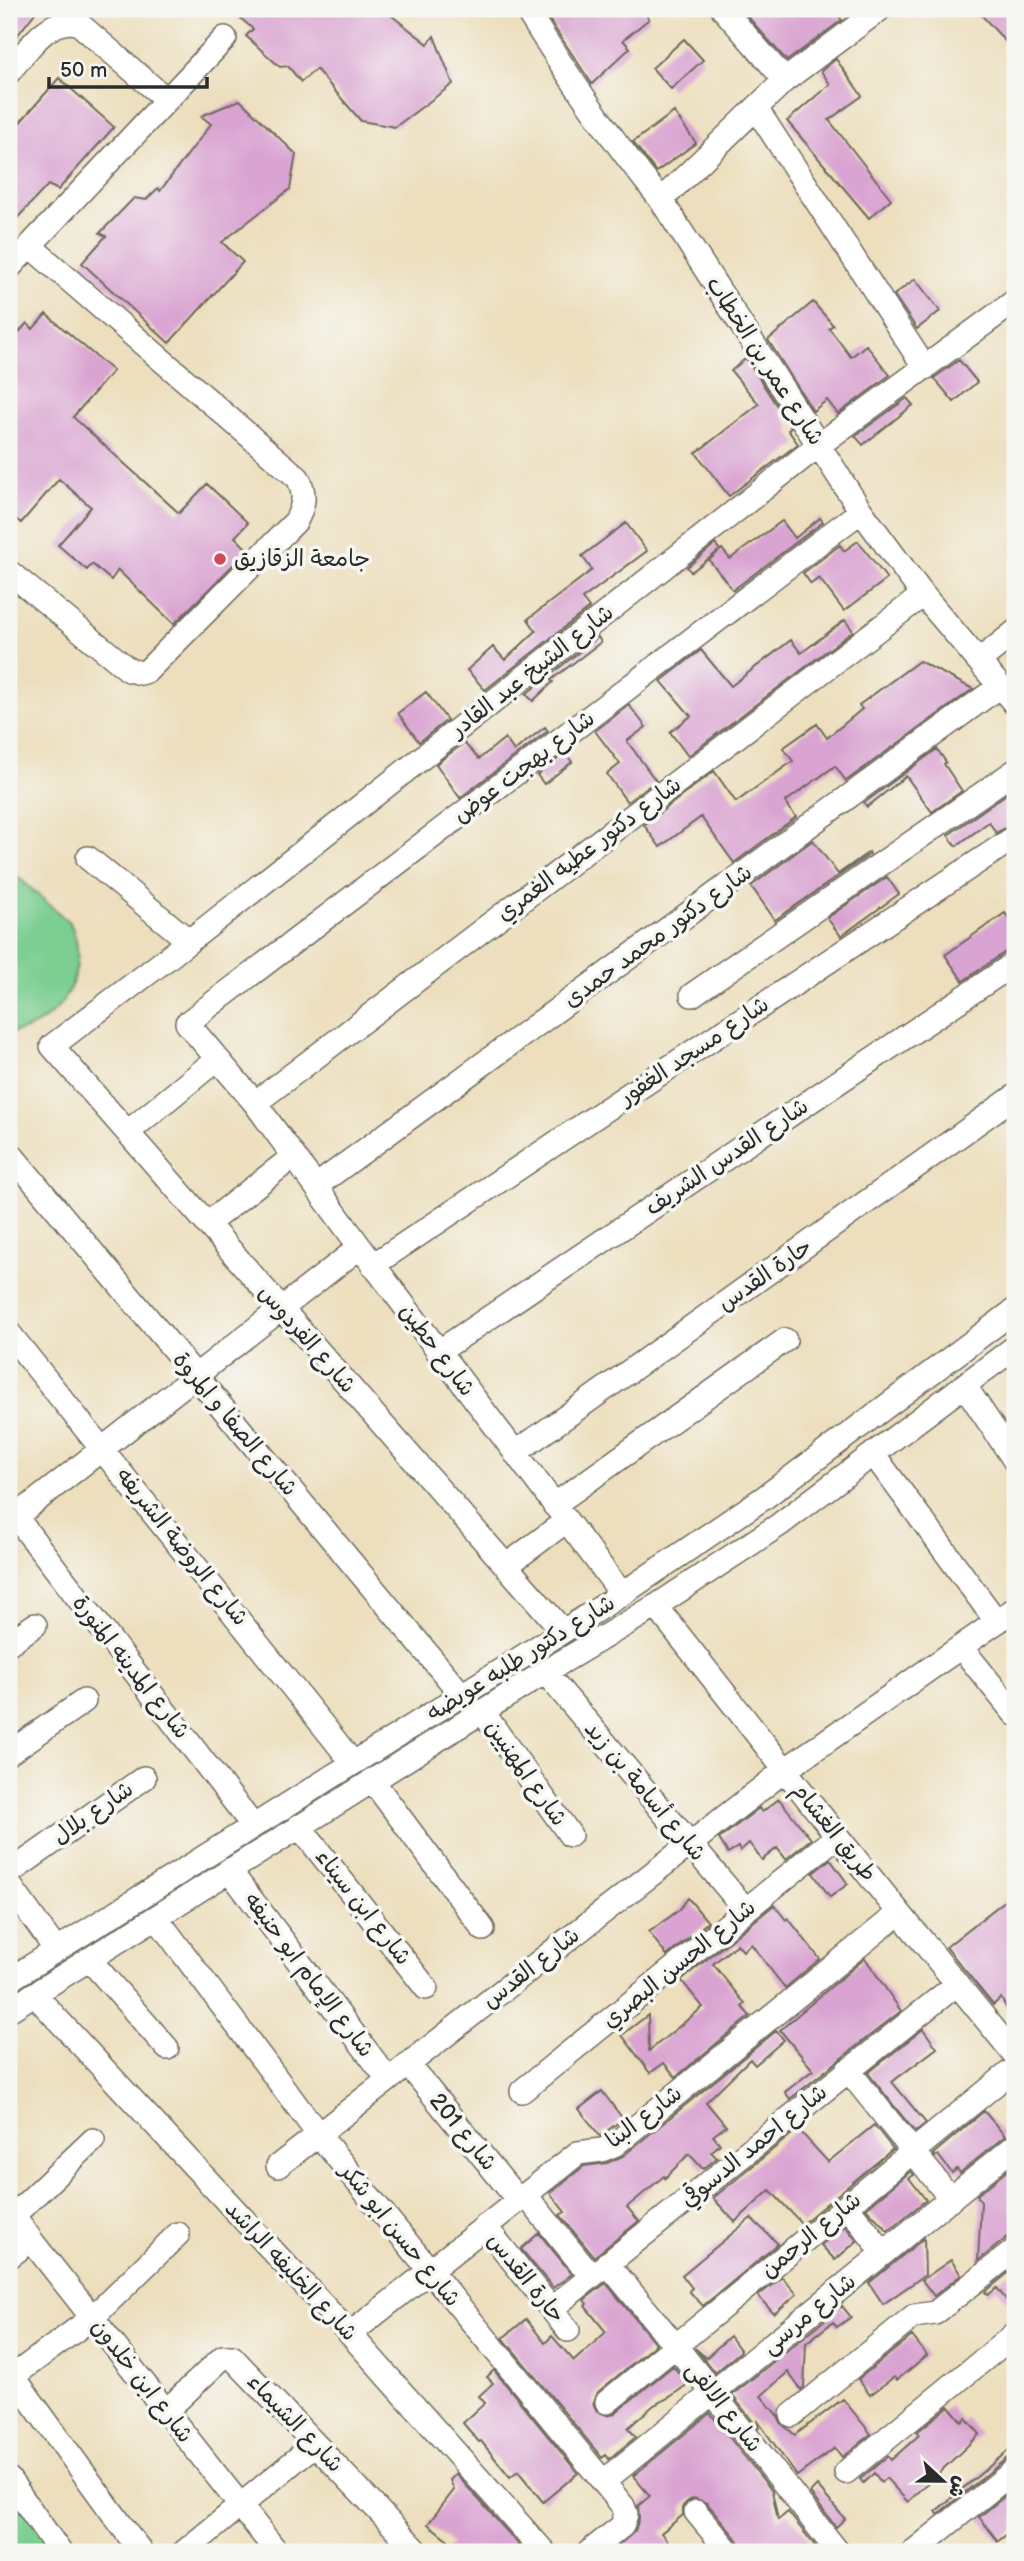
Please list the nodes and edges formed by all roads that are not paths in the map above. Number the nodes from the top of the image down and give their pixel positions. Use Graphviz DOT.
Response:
graph roads {
  1 [pos="526,9"];
  2 [pos="723,9"];
  3 [pos="880,9"];
  4 [pos="225,38"];
  5 [pos="9,72"];
  6 [pos="785,80"];
  7 [pos="167,100"];
  8 [pos="756,108"];
  9 [pos="661,200"];
  10 [pos="30,246"];
  11 [pos="9,268"];
  12 [pos="1015,301"];
  13 [pos="925,368"];
  14 [pos="819,445"];
  15 [pos="861,511"];
  16 [pos="9,572"];
  17 [pos="923,595"];
  18 [pos="1015,632"];
  19 [pos="980,660"];
  20 [pos="1000,686"];
  21 [pos="1015,704"];
  22 [pos="1015,771"];
  23 [pos="1015,837"];
  24 [pos="88,858"];
  25 [pos="189,941"];
  26 [pos="1015,963"];
  27 [pos="692,995"];
  28 [pos="187,1023"];
  29 [pos="52,1046"];
  30 [pos="216,1059"];
  31 [pos="1015,1096"];
  32 [pos="255,1103"];
  33 [pos="128,1132"];
  34 [pos="9,1152"];
  35 [pos="294,1156"];
  36 [pos="316,1186"];
  37 [pos="207,1224"];
  38 [pos="366,1256"];
  39 [pos="281,1309"];
  40 [pos="1015,1310"];
  41 [pos="9,1333"];
  42 [pos="785,1340"];
  43 [pos="1015,1347"];
  44 [pos="438,1352"];
  45 [pos="196,1376"];
  46 [pos="965,1387"];
  47 [pos="103,1448"];
  48 [pos="515,1453"];
  49 [pos="874,1455"];
  50 [pos="1015,1461"];
  51 [pos="560,1513"];
  52 [pos="11,1516"];
  53 [pos="506,1566"];
  54 [pos="622,1594"];
  55 [pos="656,1606"];
  56 [pos="1006,1616"];
  57 [pos="34,1625"];
  58 [pos="563,1631"];
  59 [pos="9,1643"];
  60 [pos="961,1647"];
  61 [pos="545,1672"];
  62 [pos="462,1695"];
  63 [pos="83,1702"];
  64 [pos="482,1711"];
  65 [pos="1015,1714"];
  66 [pos="9,1753"];
  67 [pos="353,1762"];
  68 [pos="785,1770"];
  69 [pos="144,1778"];
  70 [pos="372,1780"];
  71 [pos="253,1825"];
  72 [pos="299,1826"];
  73 [pos="570,1835"];
  74 [pos="837,1836"];
  75 [pos="690,1843"];
  76 [pos="229,1870"];
  77 [pos="9,1873"];
  78 [pos="9,1884"];
  79 [pos="746,1910"];
  80 [pos="899,1913"];
  81 [pos="156,1917"];
  82 [pos="483,1929"];
  83 [pos="56,1950"];
  84 [pos="89,1959"];
  85 [pos="9,1980"];
  86 [pos="957,1984"];
  87 [pos="426,1988"];
  88 [pos="34,1994"];
  89 [pos="9,2010"];
  90 [pos="167,2048"];
  91 [pos="1015,2055"];
  92 [pos="408,2064"];
  93 [pos="1015,2068"];
  94 [pos="848,2070"];
  95 [pos="388,2079"];
  96 [pos="522,2091"];
  97 [pos="318,2134"];
  98 [pos="93,2140"];
  99 [pos="1015,2146"];
  100 [pos="914,2151"];
  101 [pos="278,2166"];
  102 [pos="522,2197"];
  103 [pos="951,2199"];
  104 [pos="847,2206"];
  105 [pos="11,2212"];
  106 [pos="485,2226"];
  107 [pos="178,2234"];
  108 [pos="31,2240"];
  109 [pos="1015,2250"];
  110 [pos="884,2253"];
  111 [pos="9,2257"];
  112 [pos="599,2269"];
  113 [pos="429,2270"];
  114 [pos="551,2309"];
  115 [pos="92,2318"];
  116 [pos="568,2330"];
  117 [pos="349,2334"];
  118 [pos="1015,2334"];
  119 [pos="676,2346"];
  120 [pos="11,2377"];
  121 [pos="713,2393"];
  122 [pos="607,2402"];
  123 [pos="166,2411"];
  124 [pos="792,2415"];
  125 [pos="315,2444"];
  126 [pos="1015,2470"];
  127 [pos="846,2472"];
  128 [pos="9,2479"];
  129 [pos="603,2482"];
  130 [pos="240,2506"];
  131 [pos="696,2512"];
  132 [pos="598,2550"];
  133 [pos="60,2552"];
  134 [pos="141,2552"];
  135 [pos="184,2552"];
  136 [pos="277,2552"];
  137 [pos="418,2552"];
  138 [pos="544,2552"];
  139 [pos="729,2552"];
  140 [pos="838,2552"];
  141 [pos="913,2552"];
  1 -- 9 [label="street, شارع عمر بن الخطاب"];
  2 -- 6 [label="street"];
  3 -- 6 [label="street"];
  4 -- 7 [label="street"];
  5 -- 7 [label="street"];
  6 -- 8 [label="street"];
  7 -- 10 [label="street"];
  8 -- 9 [label="street"];
  8 -- 13 [label="street"];
  9 -- 14 [label="street, شارع عمر بن الخطاب"];
  10 -- 11 [label="street"];
  10 -- 16 [label="street"];
  12 -- 13 [label="street, شارع الشيخ عبد القادر"];
  13 -- 14 [label="street, شارع الشيخ عبد القادر"];
  14 -- 15 [label="street, شارع عمر بن الخطاب"];
  14 -- 25 [label="street, شارع الشيخ عبد القادر"];
  15 -- 17 [label="street, شارع عمر بن الخطاب"];
  15 -- 28 [label="street, شارع بهجت عوض"];
  17 -- 19 [label="street, شارع عمر بن الخطاب"];
  17 -- 32 [label="street, شارع دكتور عطيه الغمري"];
  18 -- 19 [label="street"];
  19 -- 20 [label="street, شارع عمر بن الخطاب"];
  20 -- 21 [label="street, شارع عمر بن الخطاب"];
  20 -- 36 [label="street, شارع دكتور محمد حمدى"];
  22 -- 27 [label="street"];
  23 -- 38 [label="street, شارع مسجد الغفور"];
  24 -- 25 [label="street"];
  25 -- 29 [label="street, شارع الشيخ عبد القادر"];
  26 -- 44 [label="street, شارع القدس الشريف"];
  28 -- 30 [label="street, شارع حطين"];
  29 -- 33 [label="street, شارع الفردوس"];
  30 -- 32 [label="street, شارع حطين"];
  30 -- 33 [label="street"];
  31 -- 48 [label="street, حارة القدس"];
  32 -- 35 [label="street, شارع حطين"];
  33 -- 37 [label="street, شارع الفردوس"];
  34 -- 45 [label="street, شارع الصفا و المروة"];
  35 -- 36 [label="street, شارع حطين"];
  35 -- 37 [label="street"];
  36 -- 38 [label="street, شارع حطين"];
  37 -- 39 [label="street, شارع الفردوس"];
  38 -- 39 [label="street, شارع مسجد الغفور"];
  38 -- 44 [label="street, شارع حطين"];
  39 -- 45 [label="street, شارع مسجد الغفور"];
  39 -- 53 [label="street, شارع الفردوس"];
  40 -- 54 [label="street, شارع دكتور طلبه عويضه"];
  41 -- 47 [label="street, شارع الروضة الشريفه"];
  42 -- 51 [label="street"];
  43 -- 46 [label="street, شارع دكتور طلبه عويضه"];
  44 -- 48 [label="street, شارع حطين"];
  45 -- 47 [label="street, شارع مسجد الغفور"];
  45 -- 62 [label="street, شارع الصفا و المروة"];
  46 -- 49 [label="street, شارع دكتور طلبه عويضه"];
  46 -- 50 [label="street"];
  47 -- 52 [label="street, شارع مسجد الغفور"];
  47 -- 67 [label="street, شارع الروضة الشريفه"];
  48 -- 51 [label="street, شارع حطين"];
  49 -- 55 [label="street, شارع دكتور طلبه عويضه"];
  49 -- 56 [label="street"];
  51 -- 53 [label="street"];
  51 -- 54 [label="street, شارع حطين"];
  52 -- 71 [label="street, شارع المدينه المنورة"];
  53 -- 58 [label="street, شارع الفردوس"];
  54 -- 58 [label="street, شارع دكتور طلبه عويضه"];
  55 -- 61 [label="street, شارع دكتور طلبه عويضه"];
  55 -- 68 [label="street, طريق الغشام"];
  56 -- 60 [label="street, شارع القدس"];
  57 -- 59 [label="street"];
  58 -- 62 [label="street, شارع دكتور طلبه عويضه"];
  60 -- 65 [label="street"];
  60 -- 68 [label="street, شارع القدس"];
  61 -- 64 [label="street, شارع دكتور طلبه عويضه"];
  61 -- 75 [label="street, شارع أسامة بن زيد"];
  62 -- 67 [label="street, شارع دكتور طلبه عويضه"];
  63 -- 66 [label="street"];
  64 -- 70 [label="street, شارع دكتور طلبه عويضه"];
  64 -- 73 [label="street, شارع المهنيين"];
  67 -- 71 [label="street, شارع دكتور طلبه عويضه"];
  68 -- 74 [label="street, طريق الغشام"];
  68 -- 75 [label="street, شارع القدس"];
  69 -- 77 [label="street, شارع بلال"];
  70 -- 72 [label="street, شارع دكتور طلبه عويضه"];
  70 -- 82 [label="street"];
  71 -- 83 [label="street, شارع دكتور طلبه عويضه"];
  72 -- 76 [label="street, شارع دكتور طلبه عويضه"];
  72 -- 87 [label="street, شارع ابن سيناء"];
  74 -- 79 [label="street, شارع الحسن البصري"];
  74 -- 80 [label="street, طريق الغشام"];
  75 -- 79 [label="street, شارع أسامة بن زيد"];
  75 -- 92 [label="street, شارع القدس"];
  76 -- 81 [label="street, شارع دكتور طلبه عويضه"];
  76 -- 95 [label="street, شارع الإمام ابو حنيفه"];
  78 -- 83 [label="street"];
  79 -- 96 [label="street, شارع الحسن البصري"];
  80 -- 86 [label="street, طريق الغشام"];
  80 -- 102 [label="street, شارع البنا"];
  81 -- 84 [label="street, شارع دكتور طلبه عويضه"];
  81 -- 97 [label="street, شارع حسن ابو شكر"];
  83 -- 85 [label="street, شارع دكتور طلبه عويضه"];
  84 -- 88 [label="street, شارع دكتور طلبه عويضه"];
  84 -- 90 [label="street"];
  86 -- 91 [label="street, طريق الغشام"];
  86 -- 94 [label="street, شارع احمد الدسوقي"];
  88 -- 89 [label="street, شارع دكتور طلبه عويضه"];
  88 -- 117 [label="street, شارع الخليفه الراشد"];
  92 -- 95 [label="street, شارع القدس"];
  92 -- 102 [label="street, شارع 201"];
  93 -- 100 [label="street, شارع الرحمن"];
  94 -- 100 [label="street"];
  94 -- 112 [label="street, شارع احمد الدسوقي"];
  95 -- 97 [label="street, شارع القدس"];
  97 -- 101 [label="street, شارع القدس"];
  97 -- 113 [label="street, شارع حسن ابو شكر"];
  98 -- 105 [label="street"];
  99 -- 103 [label="street, شارع مرسى"];
  100 -- 103 [label="street"];
  100 -- 104 [label="street, شارع الرحمن"];
  102 -- 106 [label="street, شارع البنا"];
  102 -- 112 [label="street, شارع 201"];
  103 -- 110 [label="street, شارع مرسى"];
  104 -- 110 [label="street"];
  104 -- 119 [label="street, شارع الرحمن"];
  105 -- 108 [label="street, شارع ابن خلدون"];
  106 -- 113 [label="street, شارع البنا"];
  106 -- 114 [label="street, حارة القدس"];
  107 -- 115 [label="street"];
  108 -- 111 [label="street"];
  108 -- 115 [label="street, شارع ابن خلدون"];
  109 -- 124 [label="street"];
  110 -- 121 [label="street, شارع مرسى"];
  112 -- 114 [label="street, شارع احمد الدسوقي"];
  112 -- 119 [label="street, شارع الالفى"];
  113 -- 117 [label="street, شارع البنا"];
  113 -- 129 [label="street, شارع حسن ابو شكر"];
  114 -- 116 [label="street, حارة القدس"];
  115 -- 120 [label="street"];
  115 -- 123 [label="street, شارع ابن خلدون"];
  117 -- 138 [label="street, شارع الخليفه الراشد"];
  118 -- 127 [label="street"];
  119 -- 121 [label="street, شارع الالفى"];
  119 -- 122 [label="street, شارع الرحمن"];
  120 -- 134 [label="street"];
  121 -- 129 [label="street, شارع مرسى"];
  121 -- 140 [label="street, شارع الالفى"];
  123 -- 125 [label="street, شارع الشيماء"];
  123 -- 130 [label="street, شارع ابن خلدون"];
  125 -- 130 [label="street"];
  125 -- 137 [label="street, شارع الشيماء"];
  126 -- 141 [label="street"];
  128 -- 133 [label="street"];
  129 -- 132 [label="street, شارع حسن ابو شكر"];
  130 -- 135 [label="street"];
  130 -- 136 [label="street, شارع ابن خلدون"];
  131 -- 139 [label="street"];
}
